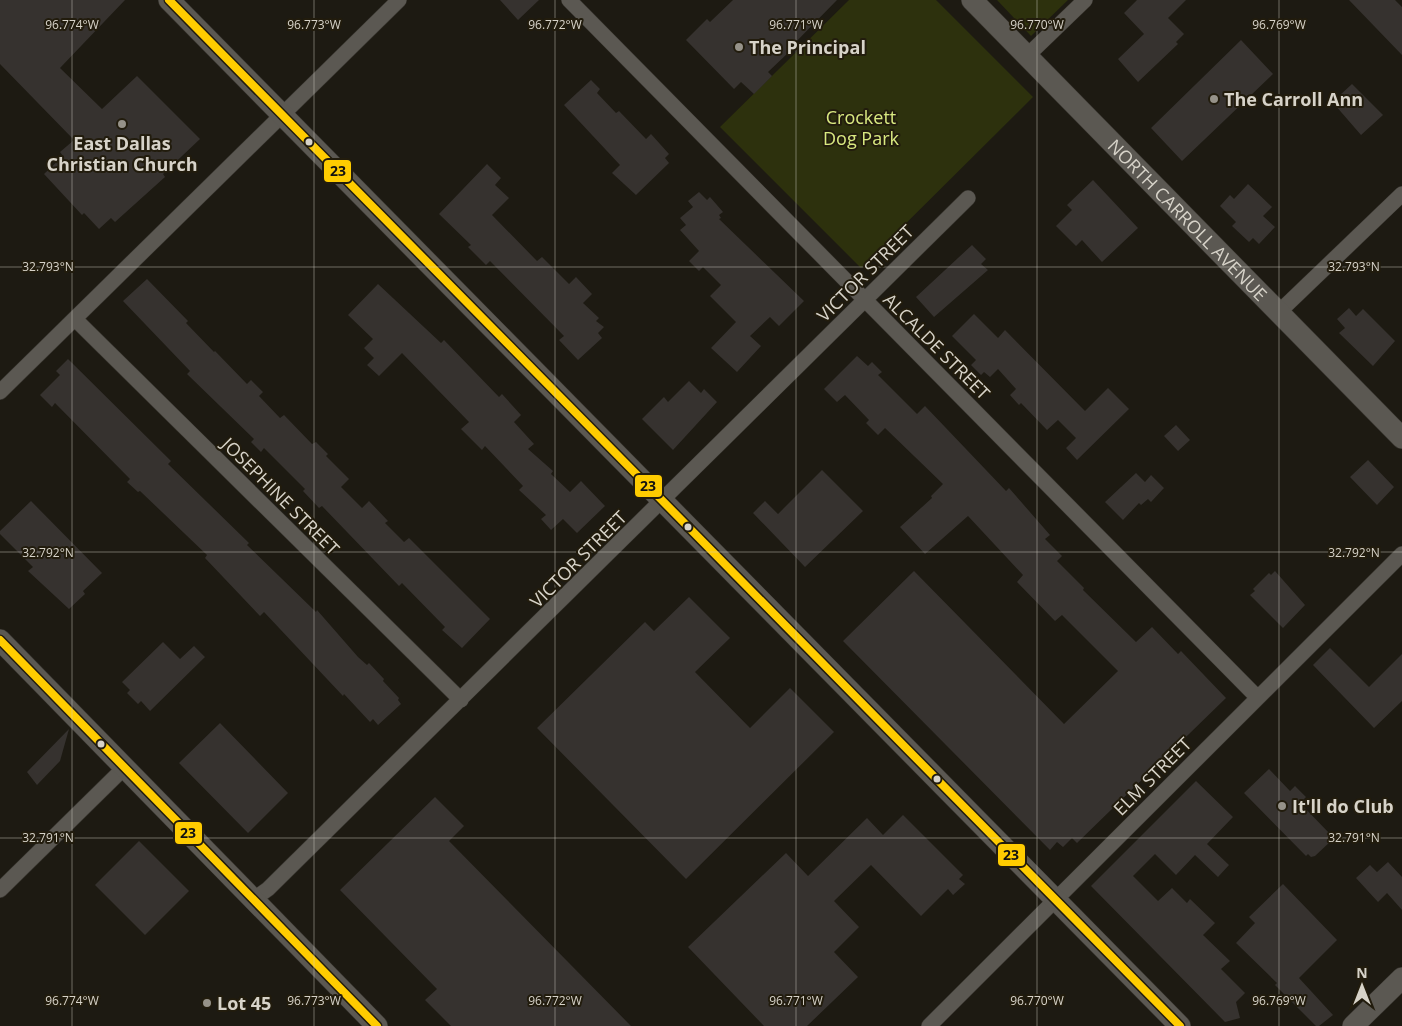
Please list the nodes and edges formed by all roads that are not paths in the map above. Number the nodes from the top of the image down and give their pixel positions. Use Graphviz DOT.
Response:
graph roads {
  1 [pos="169,0"];
  2 [pos="399,0"];
  3 [pos="569,0"];
  4 [pos="972,0"];
  5 [pos="1085,0"];
  6 [pos="1027,56"];
  7 [pos="282,115"];
  8 [pos="1402,194"];
  9 [pos="968,198"];
  10 [pos="865,300"];
  11 [pos="1278,313"];
  12 [pos="75,319"];
  13 [pos="0,392"];
  14 [pos="1402,438"];
  15 [pos="663,501"];
  16 [pos="1402,554"];
  17 [pos="0,640"];
  18 [pos="1257,698"];
  19 [pos="461,700"];
  20 [pos="124,768"];
  21 [pos="0,890"];
  22 [pos="254,899"];
  23 [pos="1055,899"];
  24 [pos="1402,978"];
  25 [pos="374,1025"];
  26 [pos="929,1026"];
  27 [pos="1180,1026"];
  28 [pos="1353,1026"];
  1 -- 7 [label="main road"];
  2 -- 7 [label="street"];
  3 -- 10 [label="street, ALCALDE STREET"];
  4 -- 6 [label="main road, NORTH CARROLL AVENUE"];
  5 -- 6 [label="street"];
  6 -- 11 [label="main road, NORTH CARROLL AVENUE"];
  7 -- 12 [label="street"];
  7 -- 15 [label="main road"];
  8 -- 11 [label="street"];
  9 -- 10 [label="street, VICTOR STREET"];
  10 -- 15 [label="street, VICTOR STREET"];
  10 -- 18 [label="street, ALCALDE STREET"];
  11 -- 14 [label="main road, NORTH CARROLL AVENUE"];
  12 -- 13 [label="street"];
  12 -- 19 [label="street, JOSEPHINE STREET"];
  15 -- 19 [label="street, VICTOR STREET"];
  15 -- 23 [label="main road"];
  16 -- 18 [label="street, ELM STREET"];
  17 -- 20 [label="main road"];
  18 -- 23 [label="street, ELM STREET"];
  19 -- 22 [label="street, VICTOR STREET"];
  20 -- 21 [label="street"];
  20 -- 22 [label="main road"];
  22 -- 25 [label="main road"];
  23 -- 26 [label="street, ELM STREET"];
  23 -- 27 [label="main road"];
  24 -- 28 [label="main road"];
}
